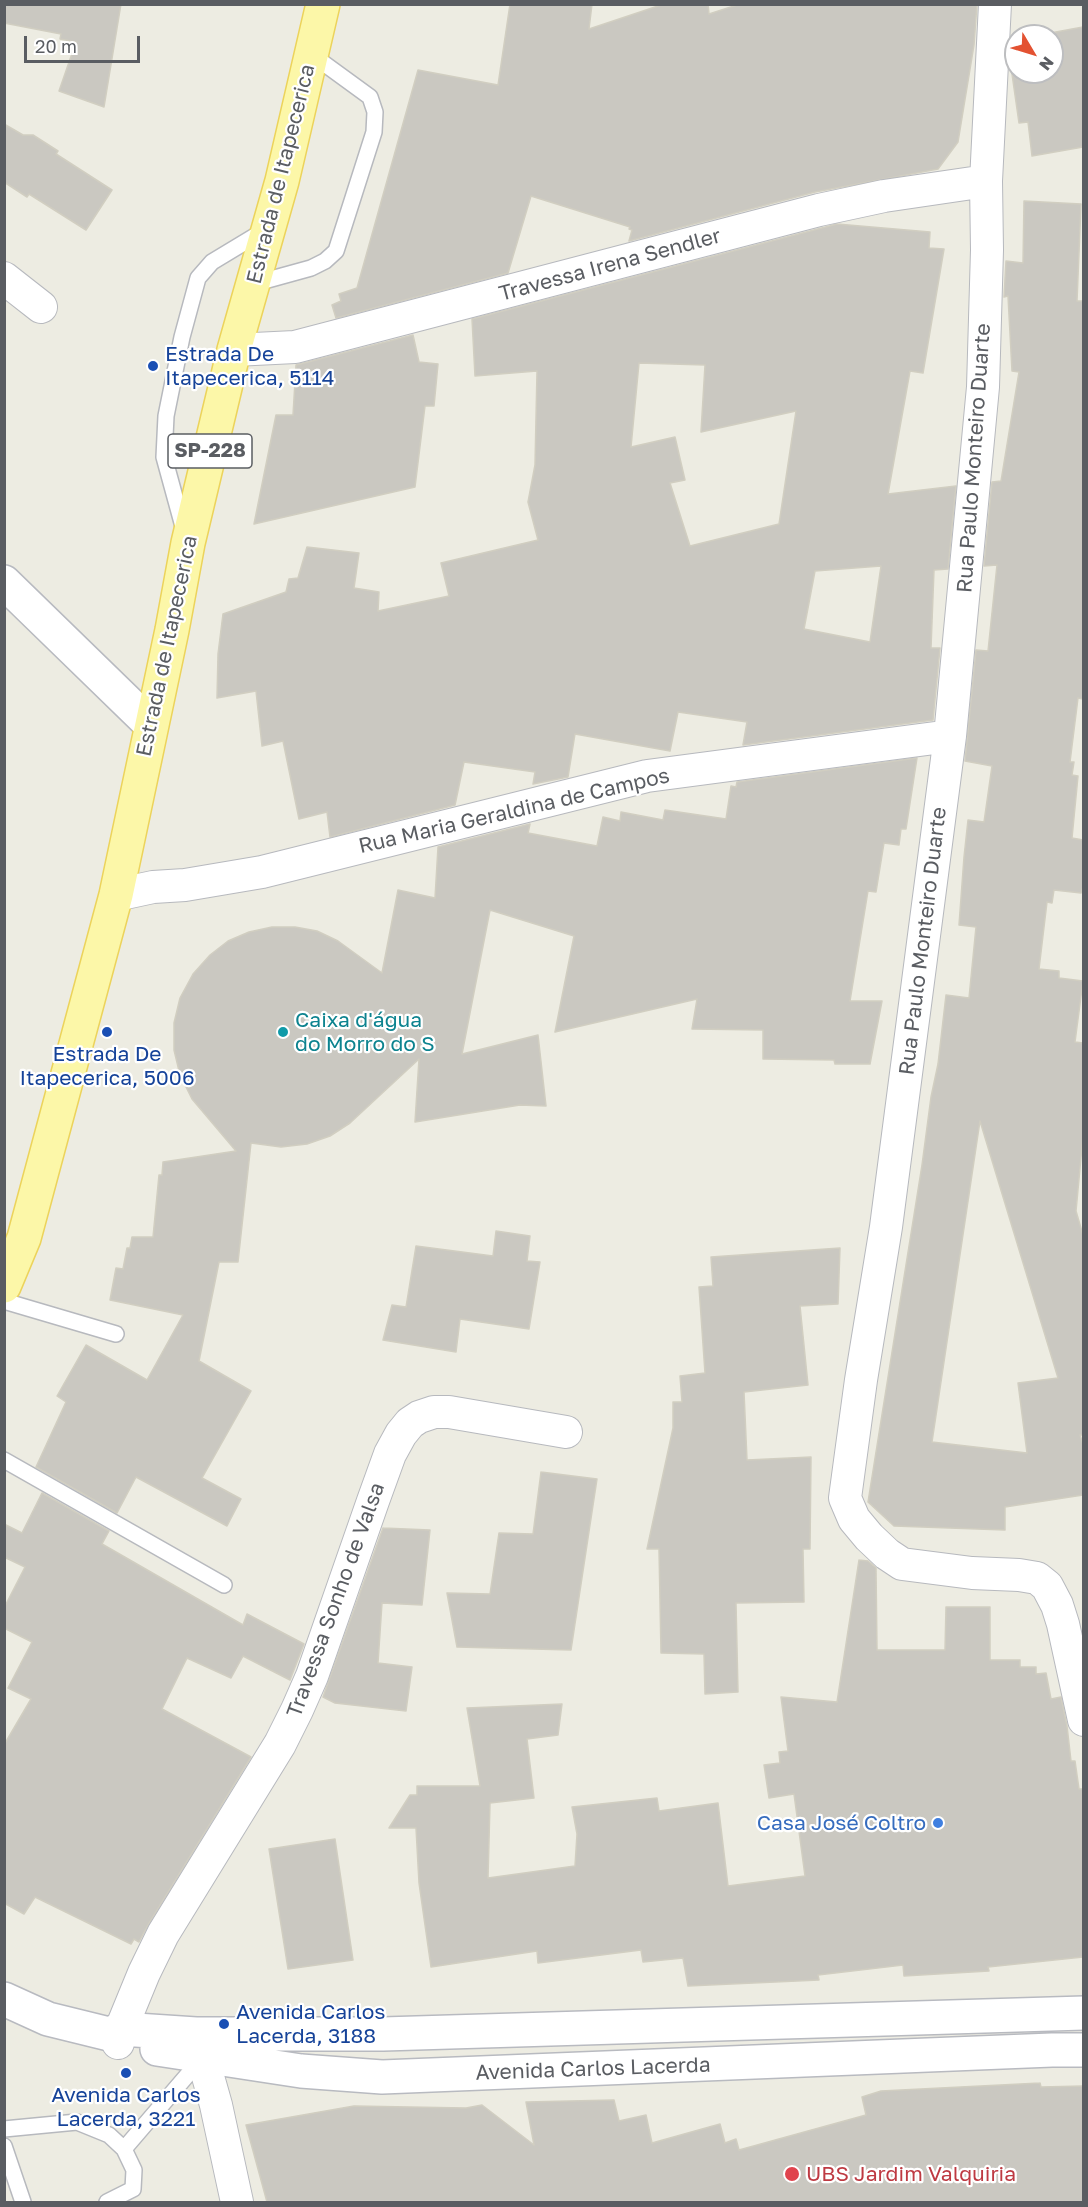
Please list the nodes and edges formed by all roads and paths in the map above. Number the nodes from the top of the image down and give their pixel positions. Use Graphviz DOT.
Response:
graph roads {
  1 [pos="323,4"];
  2 [pos="994,4"];
  3 [pos="311,54"];
  4 [pos="986,181"];
  5 [pos="270,226"];
  6 [pos="4,278"];
  7 [pos="253,284"];
  8 [pos="42,307"];
  9 [pos="234,350"];
  10 [pos="188,543"];
  11 [pos="4,582"];
  12 [pos="151,725"];
  13 [pos="950,736"];
  14 [pos="116,895"];
  15 [pos="4,1286"];
  16 [pos="4,1301"];
  17 [pos="116,1334"];
  18 [pos="566,1432"];
  19 [pos="4,1460"];
  20 [pos="224,1586"];
  21 [pos="1083,1720"];
  22 [pos="4,1999"];
  23 [pos="1083,2013"];
  24 [pos="116,2035"];
  25 [pos="199,2046"];
  26 [pos="1083,2050"];
  27 [pos="4,2129"];
  28 [pos="4,2146"];
  29 [pos="124,2149"];
  30 [pos="23,2202"];
  31 [pos="107,2202"];
  32 [pos="237,2202"];
  1 -- 3 [label="main road, Estrada de Itapecerica / SP-228"];
  2 -- 4 [label="street, Rua Paulo Monteiro Duarte"];
  3 -- 5 [label="main road, Estrada de Itapecerica / SP-228"];
  3 -- 7 [label="lane"];
  4 -- 9 [label="street, Travessa Irena Sendler"];
  4 -- 13 [label="street, Rua Paulo Monteiro Duarte"];
  5 -- 7 [label="main road, Estrada de Itapecerica / SP-228"];
  5 -- 10 [label="lane"];
  6 -- 8 [label="street"];
  7 -- 9 [label="main road, Estrada de Itapecerica / SP-228"];
  9 -- 10 [label="main road, Estrada de Itapecerica / SP-228"];
  10 -- 12 [label="main road, Estrada de Itapecerica / SP-228"];
  11 -- 12 [label="main road"];
  12 -- 14 [label="main road, Estrada de Itapecerica / SP-228"];
  13 -- 14 [label="street, Rua Maria Geraldina de Campos"];
  13 -- 21 [label="street, Rua Paulo Monteiro Duarte"];
  14 -- 15 [label="main road, Estrada de Itapecerica / SP-228"];
  16 -- 17 [label="lane"];
  18 -- 24 [label="street, Travessa Sonho de Valsa"];
  19 -- 20 [label="lane"];
  22 -- 24 [label="main road, Avenida Carlos Lacerda"];
  23 -- 25 [label="main road, Avenida Carlos Lacerda"];
  24 -- 25 [label="main road, Avenida Carlos Lacerda"];
  25 -- 26 [label="main road, Avenida Carlos Lacerda"];
  25 -- 29 [label="lane"];
  25 -- 32 [label="street"];
  27 -- 29 [label="lane"];
  28 -- 30 [label="lane"];
  29 -- 31 [label="lane"];
}
